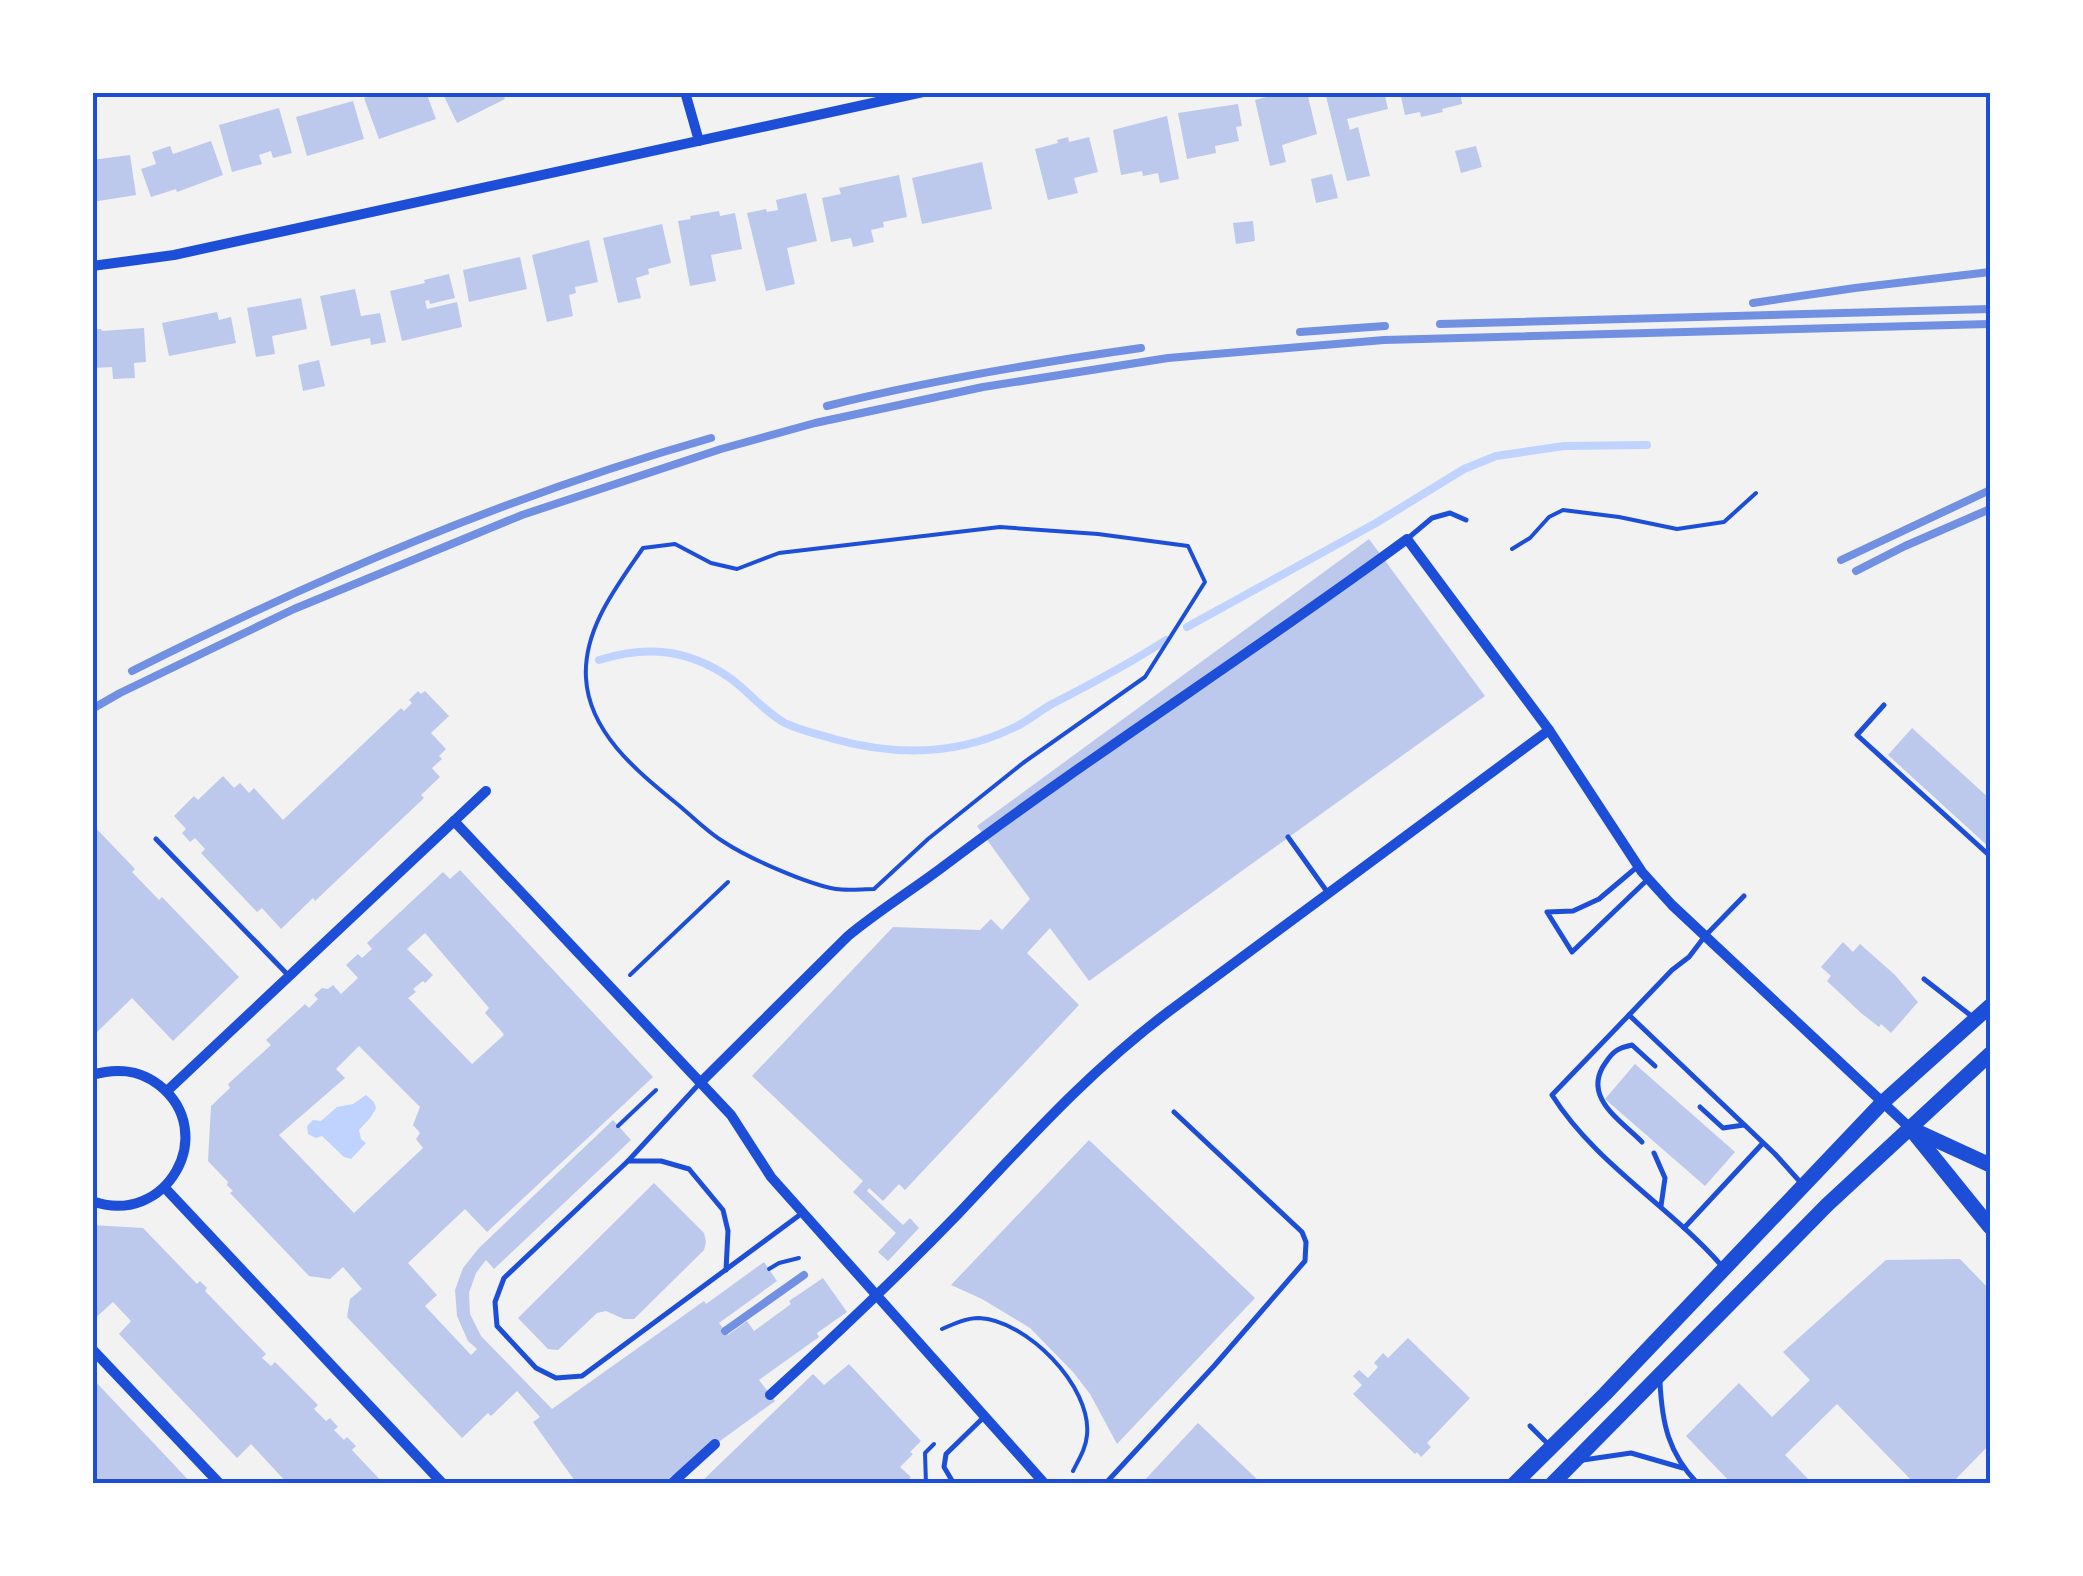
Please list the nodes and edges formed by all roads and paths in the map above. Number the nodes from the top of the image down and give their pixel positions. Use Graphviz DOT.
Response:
graph roads {
  1 [pos="685,92"];
  2 [pos="924,92"];
  3 [pos="700,141"];
  4 [pos="92,266"];
  5 [pos="1756,492"];
  6 [pos="1466,520"];
  7 [pos="1407,539"];
  8 [pos="1512,548"];
  9 [pos="1884,706"];
  10 [pos="1549,730"];
  11 [pos="486,791"];
  12 [pos="454,821"];
  13 [pos="1288,838"];
  14 [pos="156,839"];
  15 [pos="1990,856"];
  16 [pos="1638,866"];
  17 [pos="1648,879"];
  18 [pos="728,882"];
  19 [pos="874,889"];
  20 [pos="1328,893"];
  21 [pos="1744,896"];
  22 [pos="1705,936"];
  23 [pos="630,974"];
  24 [pos="289,976"];
  25 [pos="1924,980"];
  26 [pos="1990,1006"];
  27 [pos="1629,1016"];
  28 [pos="1976,1020"];
  29 [pos="1990,1054"];
  30 [pos="1655,1066"];
  31 [pos="92,1075"];
  32 [pos="701,1082"];
  33 [pos="656,1090"];
  34 [pos="167,1091"];
  35 [pos="1882,1103"];
  36 [pos="1700,1107"];
  37 [pos="1174,1112"];
  38 [pos="1744,1125"];
  39 [pos="618,1126"];
  40 [pos="1910,1128"];
  41 [pos="1642,1142"];
  42 [pos="1764,1144"];
  43 [pos="1654,1153"];
  44 [pos="628,1161"];
  45 [pos="1990,1165"];
  46 [pos="1804,1186"];
  47 [pos="165,1188"];
  48 [pos="92,1200"];
  49 [pos="1661,1206"];
  50 [pos="802,1213"];
  51 [pos="1990,1226"];
  52 [pos="1684,1228"];
  53 [pos="799,1258"];
  54 [pos="769,1269"];
  55 [pos="726,1270"];
  56 [pos="1726,1270"];
  57 [pos="877,1297"];
  58 [pos="942,1329"];
  59 [pos="92,1349"];
  60 [pos="1660,1374"];
  61 [pos="770,1395"];
  62 [pos="984,1417"];
  63 [pos="1530,1426"];
  64 [pos="941,1437"];
  65 [pos="715,1444"];
  66 [pos="1551,1447"];
  67 [pos="1573,1462"];
  68 [pos="1683,1468"];
  69 [pos="1074,1471"];
  70 [pos="439,1482"];
  71 [pos="220,1484"];
  72 [pos="454,1484"];
  73 [pos="671,1484"];
  74 [pos="926,1484"];
  75 [pos="954,1484"];
  76 [pos="1045,1484"];
  77 [pos="1106,1484"];
  78 [pos="1514,1484"];
  79 [pos="1552,1484"];
  80 [pos="1698,1484"];
  1 -- 3 [label="street"];
  2 -- 3 [label="street"];
  3 -- 4 [label="street"];
  5 -- 8 [label="path"];
  6 -- 7 [label="lane"];
  7 -- 10 [label="street"];
  7 -- 32 [label="street"];
  9 -- 15 [label="lane"];
  10 -- 16 [label="street"];
  10 -- 20 [label="street"];
  11 -- 12 [label="street"];
  12 -- 24 [label="street"];
  12 -- 32 [label="street"];
  13 -- 20 [label="lane"];
  14 -- 24 [label="lane"];
  16 -- 17 [label="street"];
  16 -- 17 [label="lane"];
  17 -- 22 [label="street"];
  18 -- 23 [label="path"];
  19 -- 19 [label="path"];
  20 -- 57 [label="street"];
  21 -- 22 [label="lane"];
  22 -- 27 [label="lane"];
  22 -- 35 [label="street"];
  24 -- 34 [label="street"];
  25 -- 28 [label="lane"];
  26 -- 28 [label="main road"];
  27 -- 38 [label="lane"];
  27 -- 49 [label="lane"];
  28 -- 35 [label="main road"];
  29 -- 40 [label="main road"];
  30 -- 41 [label="lane"];
  31 -- 34 [label="street"];
  32 -- 44 [label="lane"];
  32 -- 50 [label="street"];
  33 -- 39 [label="path"];
  34 -- 47 [label="street"];
  35 -- 40 [label="street"];
  35 -- 46 [label="main road"];
  36 -- 38 [label="lane"];
  37 -- 77 [label="lane"];
  38 -- 42 [label="lane"];
  40 -- 45 [label="main road"];
  40 -- 51 [label="main road"];
  40 -- 60 [label="main road"];
  42 -- 46 [label="lane"];
  42 -- 52 [label="lane"];
  43 -- 49 [label="lane"];
  44 -- 55 [label="lane"];
  44 -- 55 [label="lane"];
  46 -- 56 [label="main road"];
  47 -- 48 [label="street"];
  47 -- 70 [label="street"];
  49 -- 52 [label="lane"];
  50 -- 55 [label="lane"];
  50 -- 57 [label="street"];
  52 -- 56 [label="lane"];
  53 -- 54 [label="path"];
  56 -- 66 [label="main road"];
  57 -- 61 [label="street"];
  57 -- 62 [label="street"];
  58 -- 69 [label="path"];
  59 -- 71 [label="street"];
  60 -- 67 [label="main road"];
  60 -- 68 [label="lane"];
  62 -- 75 [label="lane"];
  62 -- 76 [label="street"];
  63 -- 66 [label="lane"];
  64 -- 74 [label="path"];
  65 -- 73 [label="street"];
  66 -- 78 [label="main road"];
  67 -- 68 [label="lane"];
  67 -- 79 [label="main road"];
  68 -- 80 [label="lane"];
  70 -- 72 [label="street"];
}
